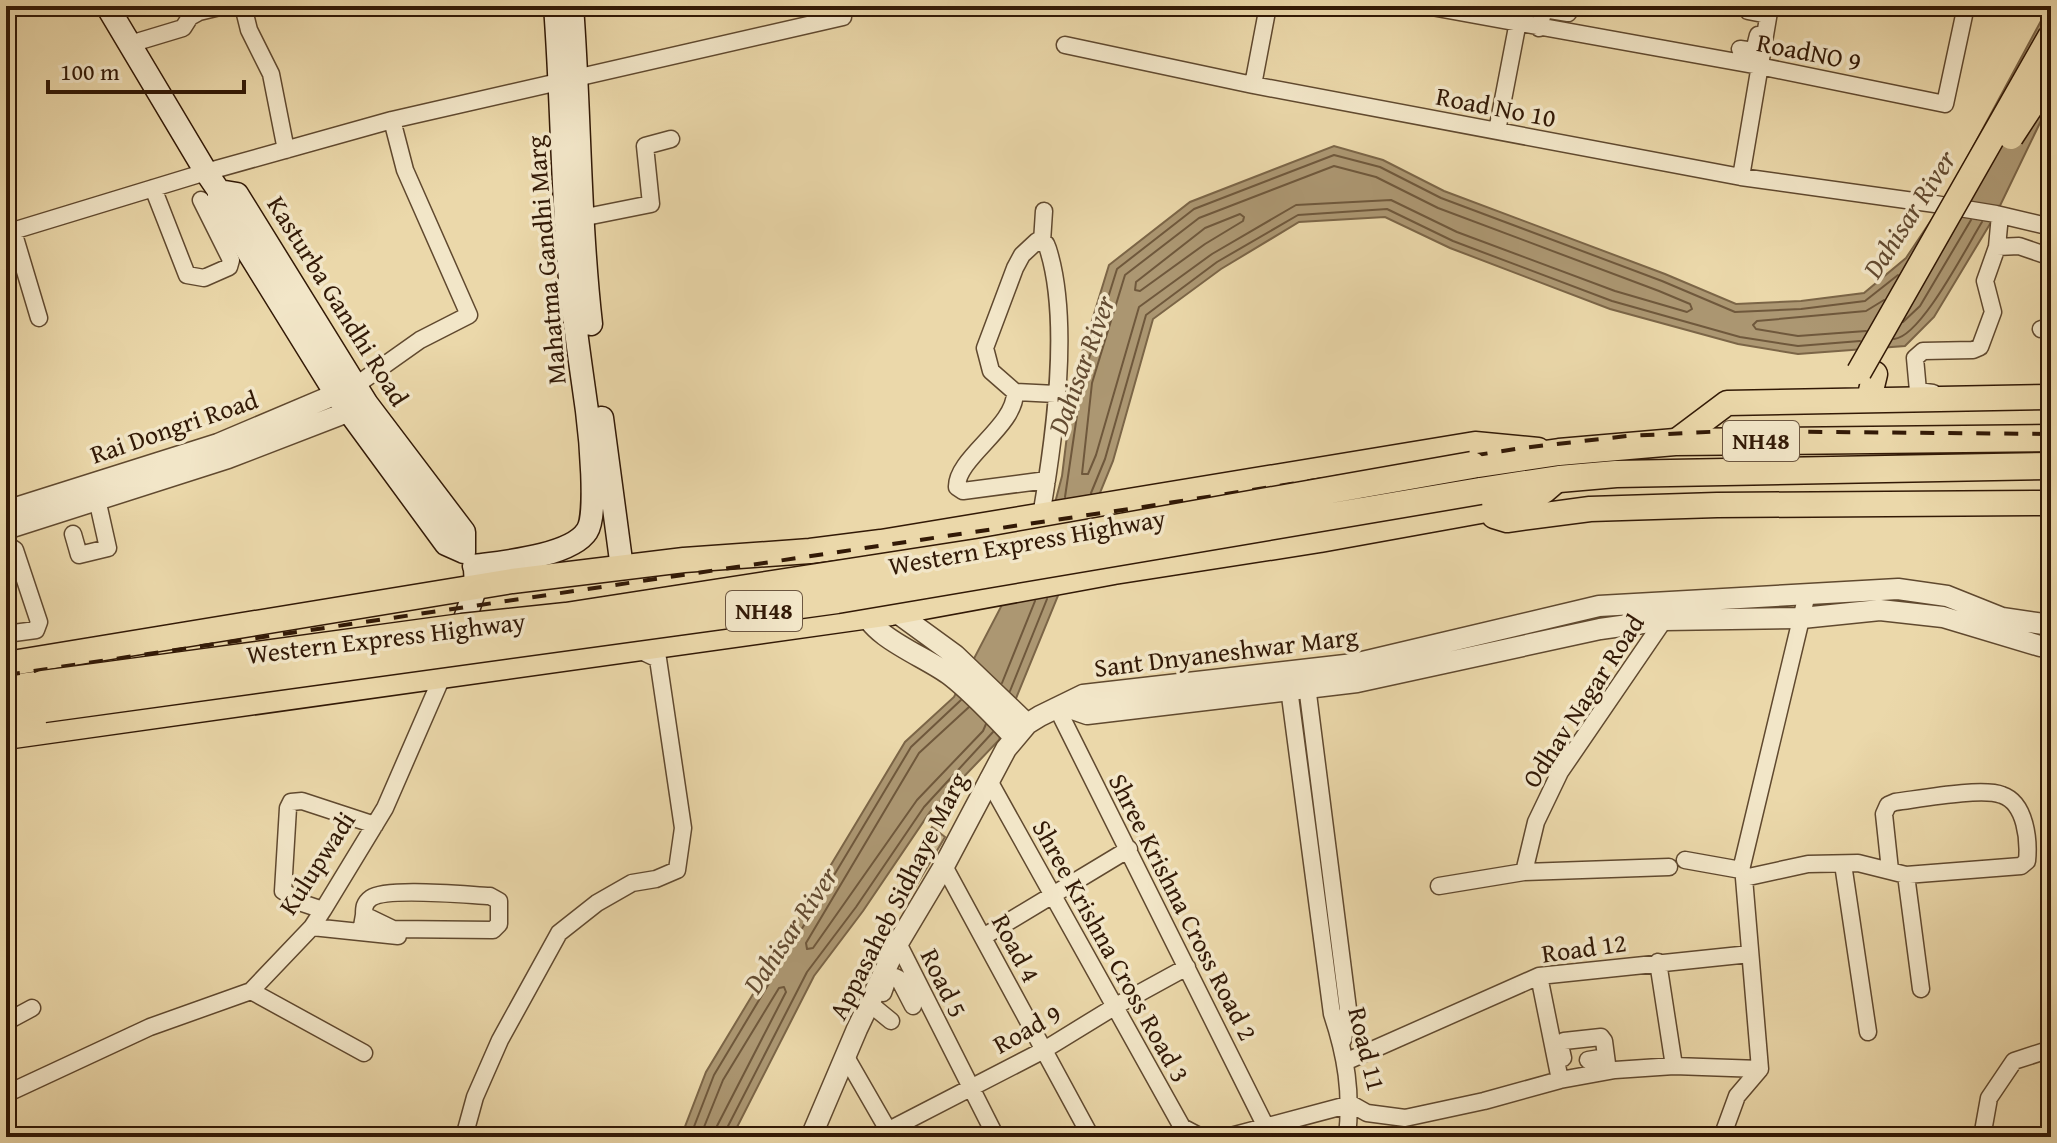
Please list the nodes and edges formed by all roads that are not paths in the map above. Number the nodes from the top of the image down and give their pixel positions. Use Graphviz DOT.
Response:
graph roads {
  1 [pos="107,6"];
  2 [pos="224,6"];
  3 [pos="243,6"];
  4 [pos="555,6"];
  5 [pos="572,6"];
  6 [pos="1268,6"];
  7 [pos="1426,6"];
  8 [pos="1521,6"];
  9 [pos="1573,6"];
  10 [pos="1966,6"];
  11 [pos="843,17"];
  12 [pos="1518,24"];
  13 [pos="1539,28"];
  14 [pos="2051,35"];
  15 [pos="1755,36"];
  16 [pos="130,44"];
  17 [pos="1065,45"];
  18 [pos="2051,76"];
  19 [pos="569,78"];
  20 [pos="1253,85"];
  21 [pos="392,120"];
  22 [pos="1497,131"];
  23 [pos="671,139"];
  24 [pos="286,150"];
  25 [pos="206,172"];
  26 [pos="1741,177"];
  27 [pos="153,188"];
  28 [pos="210,195"];
  29 [pos="1044,211"];
  30 [pos="1998,214"];
  31 [pos="581,218"];
  32 [pos="2051,227"];
  33 [pos="10,232"];
  34 [pos="1042,242"];
  35 [pos="1997,247"];
  36 [pos="2051,257"];
  37 [pos="39,318"];
  38 [pos="1867,373"];
  39 [pos="2051,389"];
  40 [pos="1015,392"];
  41 [pos="1056,394"];
  42 [pos="2051,397"];
  43 [pos="352,399"];
  44 [pos="1842,399"];
  45 [pos="1869,399"];
  46 [pos="2051,438"];
  47 [pos="1675,442"];
  48 [pos="1559,452"];
  49 [pos="2051,466"];
  50 [pos="137,477"];
  51 [pos="1047,480"];
  52 [pos="97,499"];
  53 [pos="64,500"];
  54 [pos="1478,501"];
  55 [pos="2051,503"];
  56 [pos="6,511"];
  57 [pos="1038,517"];
  58 [pos="6,529"];
  59 [pos="73,534"];
  60 [pos="881,542"];
  61 [pos="6,544"];
  62 [pos="847,546"];
  63 [pos="622,568"];
  64 [pos="488,572"];
  65 [pos="1807,594"];
  66 [pos="976,598"];
  67 [pos="1665,611"];
  68 [pos="896,612"];
  69 [pos="865,616"];
  70 [pos="1802,618"];
  71 [pos="2051,625"];
  72 [pos="6,634"];
  73 [pos="2051,647"];
  74 [pos="637,649"];
  75 [pos="949,663"];
  76 [pos="6,664"];
  77 [pos="442,677"];
  78 [pos="1297,680"];
  79 [pos="6,689"];
  80 [pos="44,696"];
  81 [pos="1060,707"];
  82 [pos="6,714"];
  83 [pos="1014,724"];
  84 [pos="6,737"];
  85 [pos="988,779"];
  86 [pos="375,825"];
  87 [pos="1129,849"];
  88 [pos="1843,864"];
  89 [pos="944,866"];
  90 [pos="1524,872"];
  91 [pos="1898,872"];
  92 [pos="1439,886"];
  93 [pos="1052,896"];
  94 [pos="323,910"];
  95 [pos="364,915"];
  96 [pos="312,927"];
  97 [pos="361,932"];
  98 [pos="407,937"];
  99 [pos="983,937"];
  100 [pos="898,943"];
  101 [pos="1750,954"];
  102 [pos="1658,962"];
  103 [pos="1187,967"];
  104 [pos="1539,976"];
  105 [pos="1921,989"];
  106 [pos="251,991"];
  107 [pos="912,993"];
  108 [pos="873,1006"];
  109 [pos="1114,1007"];
  110 [pos="32,1008"];
  111 [pos="891,1021"];
  112 [pos="6,1022"];
  113 [pos="1868,1032"];
  114 [pos="2051,1049"];
  115 [pos="1044,1050"];
  116 [pos="364,1053"];
  117 [pos="1344,1054"];
  118 [pos="846,1057"];
  119 [pos="1563,1058"];
  120 [pos="1588,1060"];
  121 [pos="1607,1064"];
  122 [pos="1674,1066"];
  123 [pos="1760,1069"];
  124 [pos="1560,1080"];
  125 [pos="969,1087"];
  126 [pos="6,1094"];
  127 [pos="1351,1104"];
  128 [pos="1266,1127"];
  129 [pos="890,1134"];
  130 [pos="464,1137"];
  131 [pos="811,1137"];
  132 [pos="996,1137"];
  133 [pos="1091,1137"];
  134 [pos="1201,1137"];
  135 [pos="1227,1137"];
  136 [pos="1347,1137"];
  137 [pos="1722,1137"];
  138 [pos="1982,1137"];
  1 -- 16 [label="main road, Kasturba Gandhi Road"];
  2 -- 16 [label="street"];
  3 -- 24 [label="street"];
  4 -- 19 [label="main road, Mahatma Gandhi Marg"];
  5 -- 19 [label="main road"];
  6 -- 20 [label="street"];
  7 -- 12 [label="street, RoadNO 9"];
  8 -- 12 [label="street"];
  9 -- 13 [label="street"];
  10 -- 15 [label="street, RoadNO 9"];
  11 -- 19 [label="street"];
  12 -- 13 [label="street, RoadNO 9"];
  12 -- 22 [label="street"];
  13 -- 15 [label="street, RoadNO 9"];
  14 -- 38 [label="main road, bridge"];
  15 -- 26 [label="street"];
  16 -- 25 [label="main road, Kasturba Gandhi Road"];
  17 -- 20 [label="street, Road No 10"];
  18 -- 38 [label="main road, bridge"];
  19 -- 21 [label="street"];
  19 -- 31 [label="main road"];
  19 -- 64 [label="main road, Mahatma Gandhi Marg"];
  20 -- 22 [label="street, Road No 10"];
  21 -- 24 [label="street"];
  21 -- 43 [label="street"];
  22 -- 26 [label="street, Road No 10"];
  23 -- 31 [label="street"];
  24 -- 25 [label="street"];
  25 -- 27 [label="street"];
  25 -- 28 [label="main road, Kasturba Gandhi Road"];
  26 -- 30 [label="street, Road No 10"];
  27 -- 28 [label="street"];
  27 -- 33 [label="street"];
  28 -- 43 [label="main road, Kasturba Gandhi Road"];
  29 -- 34 [label="street"];
  30 -- 32 [label="street, Road No 10"];
  30 -- 35 [label="street"];
  31 -- 63 [label="main road"];
  33 -- 37 [label="street"];
  34 -- 40 [label="street"];
  34 -- 41 [label="street"];
  35 -- 36 [label="street"];
  35 -- 39 [label="street"];
  38 -- 44 [label="main road"];
  38 -- 45 [label="main road"];
  40 -- 41 [label="street"];
  40 -- 51 [label="street"];
  41 -- 51 [label="street"];
  42 -- 45 [label="main road"];
  43 -- 50 [label="street"];
  43 -- 64 [label="main road, Kasturba Gandhi Road"];
  44 -- 45 [label="main road"];
  44 -- 47 [label="main road"];
  46 -- 47 [label="highway, Western Express Highway / NH48"];
  47 -- 48 [label="highway, Western Express Highway / NH48"];
  48 -- 57 [label="main road"];
  48 -- 80 [label="highway, Western Express Highway / NH48, bridge"];
  49 -- 54 [label="highway, Western Express Highway / NH48"];
  50 -- 52 [label="street"];
  50 -- 53 [label="street, Rai Dongri Road"];
  51 -- 57 [label="street"];
  52 -- 53 [label="street"];
  52 -- 59 [label="street"];
  53 -- 56 [label="street, Rai Dongri Road"];
  53 -- 58 [label="street"];
  54 -- 55 [label="main road"];
  54 -- 66 [label="main road"];
  54 -- 80 [label="highway, Western Express Highway / NH48, bridge"];
  57 -- 60 [label="main road"];
  57 -- 66 [label="main road"];
  60 -- 62 [label="main road"];
  60 -- 68 [label="street"];
  61 -- 72 [label="street"];
  62 -- 63 [label="main road"];
  62 -- 69 [label="street"];
  63 -- 64 [label="main road"];
  63 -- 74 [label="main road"];
  64 -- 76 [label="main road"];
  64 -- 77 [label="main road, Kulupwadi"];
  65 -- 67 [label="street, Sant Dnyaneshwar Marg"];
  65 -- 70 [label="street"];
  65 -- 71 [label="street, Sant Dnyaneshwar Marg"];
  66 -- 68 [label="main road"];
  67 -- 70 [label="street, Sant Dnyaneshwar Marg"];
  67 -- 78 [label="street, Sant Dnyaneshwar Marg"];
  67 -- 90 [label="street, Odhav Nagar Road"];
  68 -- 69 [label="main road"];
  68 -- 75 [label="street"];
  69 -- 74 [label="main road"];
  69 -- 75 [label="street"];
  70 -- 73 [label="street, Sant Dnyaneshwar Marg"];
  70 -- 90 [label="street"];
  74 -- 77 [label="main road"];
  74 -- 130 [label="street"];
  75 -- 83 [label="street"];
  77 -- 84 [label="main road"];
  77 -- 86 [label="street, Kulupwadi"];
  78 -- 81 [label="street, Sant Dnyaneshwar Marg"];
  78 -- 117 [label="street, Road 11"];
  79 -- 80 [label="highway, Western Express Highway / NH48"];
  80 -- 82 [label="highway, Western Express Highway / NH48"];
  81 -- 83 [label="street"];
  81 -- 87 [label="street, Shree Krishna Cross Road 2"];
  83 -- 85 [label="street, Appasaheb Sidhaye Marg"];
  85 -- 89 [label="street, Appasaheb Sidhaye Marg"];
  85 -- 93 [label="street, Shree Krishna Cross Road 3"];
  86 -- 94 [label="street, Kulupwadi"];
  86 -- 94 [label="street"];
  87 -- 93 [label="street"];
  87 -- 103 [label="street, Shree Krishna Cross Road 2"];
  88 -- 91 [label="street"];
  88 -- 101 [label="street"];
  88 -- 113 [label="street"];
  89 -- 99 [label="street, Road 4"];
  89 -- 100 [label="street, Appasaheb Sidhaye Marg"];
  90 -- 92 [label="street"];
  91 -- 91 [label="street"];
  91 -- 105 [label="street"];
  93 -- 99 [label="street"];
  93 -- 109 [label="street, Shree Krishna Cross Road 3"];
  94 -- 96 [label="street, Kulupwadi"];
  95 -- 95 [label="street"];
  95 -- 97 [label="street"];
  96 -- 97 [label="street"];
  96 -- 106 [label="street, Kulupwadi"];
  97 -- 98 [label="street"];
  99 -- 115 [label="street, Road 4"];
  100 -- 107 [label="street, Road 5"];
  100 -- 108 [label="street, Appasaheb Sidhaye Marg"];
  101 -- 102 [label="street, Road 12"];
  101 -- 123 [label="street"];
  102 -- 104 [label="street, Road 12"];
  102 -- 122 [label="street"];
  103 -- 109 [label="street, Road 9"];
  103 -- 128 [label="street, Shree Krishna Cross Road 2"];
  104 -- 117 [label="street, Road 12"];
  104 -- 124 [label="street"];
  106 -- 116 [label="street"];
  106 -- 126 [label="street, Kulupwadi"];
  107 -- 108 [label="street"];
  107 -- 125 [label="street, Road 5"];
  108 -- 111 [label="street"];
  108 -- 118 [label="street, Appasaheb Sidhaye Marg"];
  109 -- 115 [label="street, Road 9"];
  109 -- 134 [label="street, Shree Krishna Cross Road 3"];
  110 -- 112 [label="street"];
  114 -- 138 [label="street"];
  115 -- 125 [label="street, Road 9"];
  115 -- 133 [label="street, Road 4"];
  117 -- 127 [label="street, Road 11"];
  118 -- 129 [label="street"];
  118 -- 131 [label="street, Appasaheb Sidhaye Marg"];
  119 -- 121 [label="street"];
  120 -- 121 [label="street"];
  121 -- 122 [label="street, Road 11"];
  121 -- 124 [label="street, Road 11"];
  122 -- 123 [label="street, Road 11"];
  123 -- 137 [label="street"];
  124 -- 127 [label="street, Road 11"];
  125 -- 129 [label="street, Road 9"];
  125 -- 132 [label="street, Road 5"];
  127 -- 128 [label="street"];
  127 -- 136 [label="street"];
  128 -- 135 [label="street"];
}
